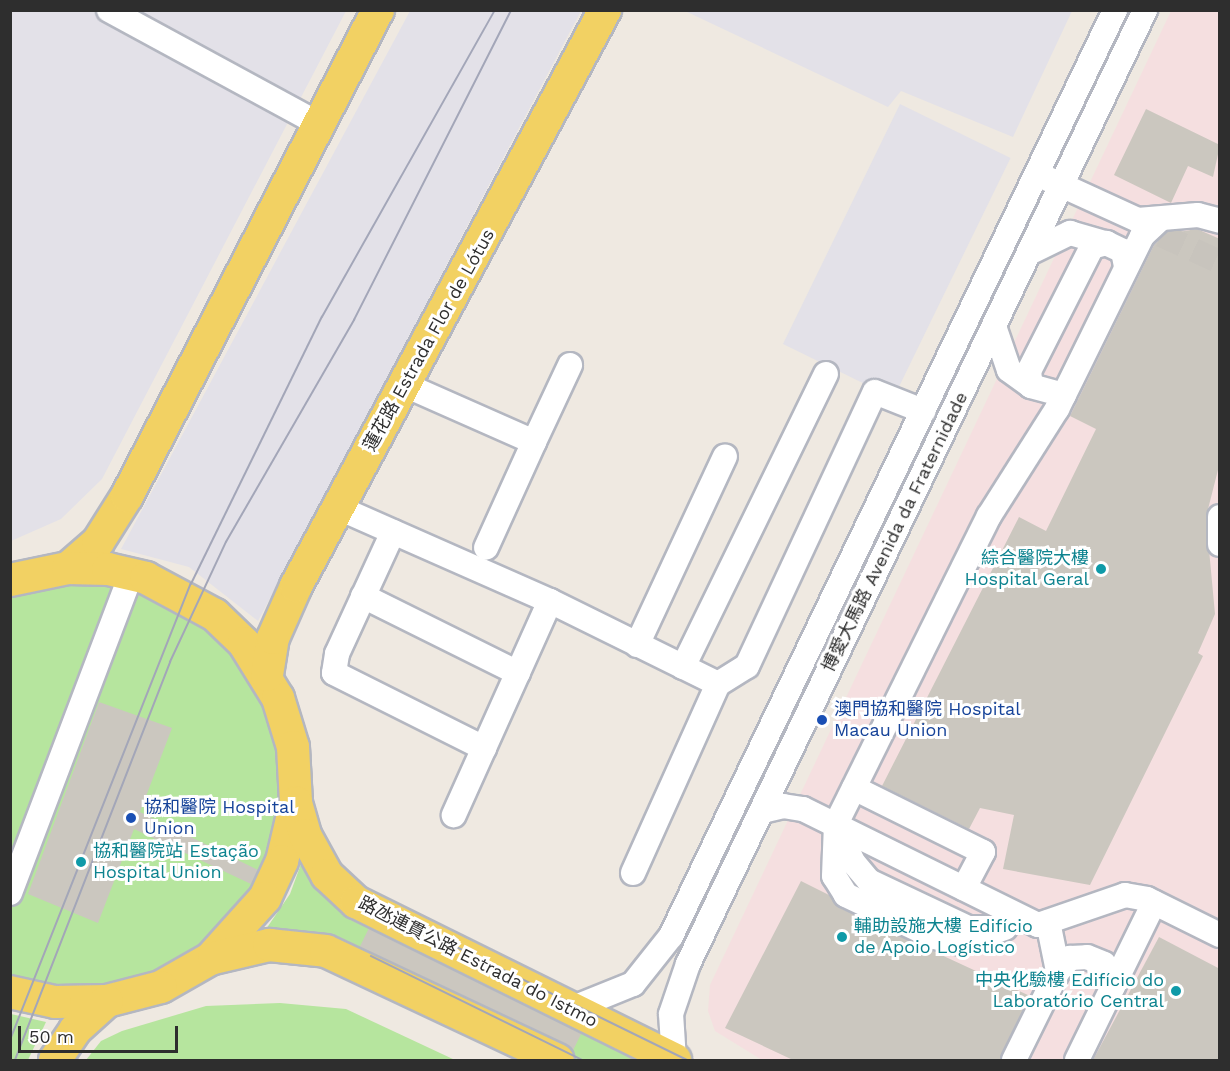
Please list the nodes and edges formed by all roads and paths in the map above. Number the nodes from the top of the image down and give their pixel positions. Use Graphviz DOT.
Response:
graph roads {
  1 [pos="109,10"];
  2 [pos="378,10"];
  3 [pos="605,10"];
  4 [pos="1115,10"];
  5 [pos="1145,10"];
  6 [pos="319,124"];
  7 [pos="1037,175"];
  8 [pos="1062,184"];
  9 [pos="1214,225"];
  10 [pos="1156,228"];
  11 [pos="1106,243"];
  12 [pos="1029,253"];
  13 [pos="1126,267"];
  14 [pos="969,314"];
  15 [pos="994,326"];
  16 [pos="570,365"];
  17 [pos="826,374"];
  18 [pos="405,385"];
  19 [pos="1031,386"];
  20 [pos="1060,402"];
  21 [pos="923,411"];
  22 [pos="534,442"];
  23 [pos="725,456"];
  24 [pos="339,508"];
  25 [pos="1220,517"];
  26 [pos="393,532"];
  27 [pos="1220,544"];
  28 [pos="486,548"];
  29 [pos="68,567"];
  30 [pos="131,574"];
  31 [pos="10,580"];
  32 [pos="363,596"];
  33 [pos="550,601"];
  34 [pos="638,645"];
  35 [pos="683,667"];
  36 [pos="518,673"];
  37 [pos="267,675"];
  38 [pos="718,684"];
  39 [pos="484,748"];
  40 [pos="854,788"];
  41 [pos="296,802"];
  42 [pos="762,811"];
  43 [pos="454,814"];
  44 [pos="836,824"];
  45 [pos="633,873"];
  46 [pos="964,888"];
  47 [pos="10,893"];
  48 [pos="1154,903"];
  49 [pos="1043,923"];
  50 [pos="1220,935"];
  51 [pos="210,959"];
  52 [pos="1058,971"];
  53 [pos="1113,986"];
  54 [pos="10,992"];
  55 [pos="107,1001"];
  56 [pos="571,1009"];
  57 [pos="56,1060"];
  58 [pos="558,1060"];
  59 [pos="675,1060"];
  60 [pos="1014,1060"];
  61 [pos="1077,1060"];
  1 -- 6 [label="street"];
  2 -- 6 [label="main road"];
  3 -- 18 [label="main road, 蓮花路 Estrada Flor de Lótus"];
  4 -- 7 [label="street, 博愛大馬路 Avenida da Fraternidade"];
  5 -- 8 [label="street, 博愛大馬路 Avenida da Fraternidade"];
  6 -- 29 [label="main road"];
  7 -- 8 [label="street"];
  7 -- 14 [label="street, 博愛大馬路 Avenida da Fraternidade"];
  8 -- 10 [label="street"];
  8 -- 12 [label="street, 博愛大馬路 Avenida da Fraternidade"];
  9 -- 10 [label="street"];
  10 -- 13 [label="street"];
  11 -- 12 [label="street"];
  11 -- 13 [label="street"];
  11 -- 19 [label="street"];
  12 -- 15 [label="street, 博愛大馬路 Avenida da Fraternidade"];
  13 -- 20 [label="street"];
  14 -- 15 [label="street"];
  14 -- 21 [label="street, 博愛大馬路 Avenida da Fraternidade"];
  15 -- 19 [label="street"];
  15 -- 42 [label="street, 博愛大馬路 Avenida da Fraternidade"];
  16 -- 22 [label="street"];
  17 -- 35 [label="street"];
  18 -- 22 [label="street"];
  18 -- 24 [label="main road, 蓮花路 Estrada Flor de Lótus"];
  19 -- 20 [label="street"];
  20 -- 40 [label="street"];
  21 -- 38 [label="street"];
  21 -- 56 [label="street, 博愛大馬路 Avenida da Fraternidade"];
  22 -- 28 [label="street"];
  23 -- 34 [label="street"];
  24 -- 26 [label="street"];
  24 -- 37 [label="main road, 蓮花路 Estrada Flor de Lótus"];
  25 -- 27 [label="street"];
  26 -- 32 [label="street"];
  26 -- 33 [label="street"];
  29 -- 30 [label="main road"];
  29 -- 31 [label="main road"];
  30 -- 37 [label="main road"];
  30 -- 47 [label="street"];
  32 -- 36 [label="street"];
  32 -- 39 [label="street"];
  33 -- 34 [label="street"];
  33 -- 36 [label="street"];
  34 -- 35 [label="street"];
  35 -- 38 [label="street"];
  36 -- 39 [label="street"];
  37 -- 41 [label="main road"];
  38 -- 45 [label="street"];
  39 -- 43 [label="street"];
  40 -- 44 [label="street"];
  40 -- 46 [label="street"];
  41 -- 51 [label="main road"];
  41 -- 56 [label="main road, 路氹連貫公路 Estrada do Istmo"];
  42 -- 44 [label="street"];
  42 -- 59 [label="street, 博愛大馬路 Avenida da Fraternidade"];
  44 -- 46 [label="street"];
  44 -- 49 [label="street"];
  46 -- 49 [label="street"];
  48 -- 49 [label="street"];
  48 -- 50 [label="street"];
  48 -- 53 [label="street"];
  49 -- 52 [label="street"];
  51 -- 55 [label="main road"];
  51 -- 58 [label="main road"];
  52 -- 53 [label="street"];
  52 -- 60 [label="street"];
  53 -- 61 [label="street"];
  54 -- 55 [label="main road"];
  55 -- 57 [label="main road"];
  56 -- 59 [label="main road, 路氹連貫公路 Estrada do Istmo"];
}
